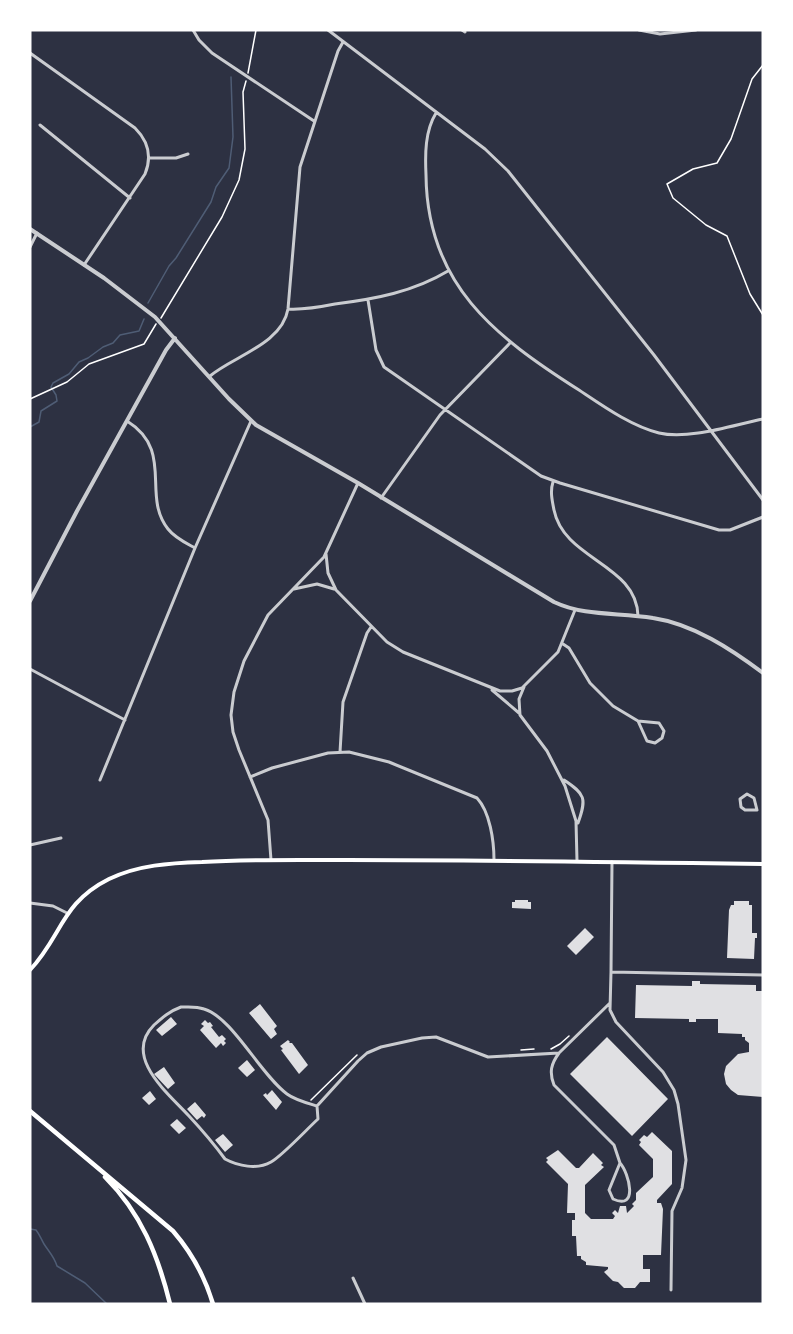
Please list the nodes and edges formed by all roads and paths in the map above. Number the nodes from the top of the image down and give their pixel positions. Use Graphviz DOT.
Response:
graph roads {
  1 [pos="193,30"];
  2 [pos="256,30"];
  3 [pos="328,30"];
  4 [pos="639,30"];
  5 [pos="696,30"];
  6 [pos="343,42"];
  7 [pos="30,53"];
  8 [pos="763,65"];
  9 [pos="248,74"];
  10 [pos="246,81"];
  11 [pos="436,113"];
  12 [pos="314,121"];
  13 [pos="40,125"];
  14 [pos="188,154"];
  15 [pos="149,158"];
  16 [pos="130,198"];
  17 [pos="30,229"];
  18 [pos="37,233"];
  19 [pos="30,246"];
  20 [pos="84,265"];
  21 [pos="448,271"];
  22 [pos="368,300"];
  23 [pos="288,309"];
  24 [pos="763,315"];
  25 [pos="159,321"];
  26 [pos="175,338"];
  27 [pos="511,343"];
  28 [pos="210,376"];
  29 [pos="30,399"];
  30 [pos="444,410"];
  31 [pos="763,419"];
  32 [pos="127,421"];
  33 [pos="251,421"];
  34 [pos="710,430"];
  35 [pos="553,481"];
  36 [pos="358,483"];
  37 [pos="381,498"];
  38 [pos="763,500"];
  39 [pos="763,517"];
  40 [pos="195,548"];
  41 [pos="326,552"];
  42 [pos="292,589"];
  43 [pos="336,590"];
  44 [pos="30,601"];
  45 [pos="575,610"];
  46 [pos="638,616"];
  47 [pos="372,627"];
  48 [pos="563,644"];
  49 [pos="30,669"];
  50 [pos="763,673"];
  51 [pos="525,686"];
  52 [pos="490,688"];
  53 [pos="520,715"];
  54 [pos="125,720"];
  55 [pos="638,721"];
  56 [pos="340,752"];
  57 [pos="250,777"];
  58 [pos="562,778"];
  59 [pos="100,780"];
  60 [pos="757,810"];
  61 [pos="763,815"];
  62 [pos="577,826"];
  63 [pos="61,838"];
  64 [pos="30,845"];
  65 [pos="271,860"];
  66 [pos="494,860"];
  67 [pos="577,861"];
  68 [pos="612,862"];
  69 [pos="763,864"];
  70 [pos="30,903"];
  71 [pos="67,913"];
  72 [pos="30,970"];
  73 [pos="611,972"];
  74 [pos="763,975"];
  75 [pos="610,1002"];
  76 [pos="576,1037"];
  77 [pos="516,1051"];
  78 [pos="360,1053"];
  79 [pos="559,1053"];
  80 [pos="308,1104"];
  81 [pos="317,1106"];
  82 [pos="30,1111"];
  83 [pos="90,1163"];
  84 [pos="620,1163"];
  85 [pos="353,1278"];
  86 [pos="671,1290"];
  87 [pos="170,1304"];
  88 [pos="213,1304"];
  89 [pos="365,1304"];
  1 -- 12 [label="street"];
  2 -- 9 [label="path"];
  3 -- 6 [label="street"];
  4 -- 5 [label="street"];
  6 -- 11 [label="street"];
  6 -- 12 [label="street"];
  7 -- 15 [label="street"];
  8 -- 24 [label="path"];
  10 -- 25 [label="path"];
  11 -- 21 [label="street"];
  11 -- 34 [label="street"];
  12 -- 23 [label="street"];
  13 -- 16 [label="street"];
  14 -- 15 [label="street"];
  15 -- 16 [label="street"];
  16 -- 20 [label="street"];
  17 -- 18 [label="street"];
  18 -- 19 [label="street"];
  18 -- 20 [label="street"];
  20 -- 25 [label="street"];
  21 -- 22 [label="street"];
  21 -- 27 [label="street"];
  22 -- 23 [label="street"];
  22 -- 30 [label="street"];
  23 -- 28 [label="street"];
  25 -- 26 [label="street"];
  25 -- 29 [label="path"];
  26 -- 28 [label="street"];
  26 -- 32 [label="street"];
  27 -- 30 [label="street"];
  27 -- 34 [label="street"];
  28 -- 33 [label="street"];
  30 -- 35 [label="street"];
  30 -- 37 [label="street"];
  31 -- 34 [label="street"];
  32 -- 40 [label="street"];
  32 -- 44 [label="street"];
  33 -- 36 [label="street"];
  33 -- 40 [label="street"];
  34 -- 38 [label="street"];
  35 -- 39 [label="street"];
  35 -- 46 [label="street"];
  36 -- 37 [label="street"];
  36 -- 41 [label="street"];
  37 -- 45 [label="street"];
  40 -- 54 [label="street"];
  41 -- 42 [label="street"];
  41 -- 43 [label="street"];
  42 -- 43 [label="street"];
  42 -- 57 [label="street"];
  43 -- 47 [label="street"];
  45 -- 46 [label="street"];
  45 -- 48 [label="street"];
  46 -- 50 [label="street"];
  47 -- 52 [label="street"];
  47 -- 56 [label="street"];
  48 -- 51 [label="street"];
  48 -- 55 [label="street"];
  49 -- 54 [label="street"];
  51 -- 52 [label="street"];
  51 -- 53 [label="street"];
  52 -- 53 [label="street"];
  53 -- 58 [label="street"];
  54 -- 59 [label="street"];
  55 -- 55 [label="street"];
  56 -- 57 [label="street"];
  56 -- 66 [label="street"];
  57 -- 65 [label="street"];
  58 -- 62 [label="street"];
  58 -- 62 [label="street"];
  60 -- 60 [label="street"];
  60 -- 61 [label="street"];
  62 -- 67 [label="street"];
  63 -- 64 [label="street"];
  65 -- 66 [label="main road"];
  65 -- 71 [label="main road"];
  66 -- 67 [label="main road"];
  67 -- 68 [label="main road"];
  68 -- 69 [label="main road"];
  68 -- 73 [label="street"];
  70 -- 71 [label="street"];
  71 -- 72 [label="main road"];
  73 -- 74 [label="street"];
  73 -- 75 [label="street"];
  75 -- 76 [label="street"];
  75 -- 86 [label="street"];
  76 -- 77 [label="path"];
  76 -- 79 [label="street"];
  78 -- 80 [label="path"];
  79 -- 81 [label="street"];
  79 -- 84 [label="street"];
  80 -- 81 [label="street"];
  80 -- 81 [label="street"];
  82 -- 83 [label="main road"];
  83 -- 87 [label="main road"];
  83 -- 88 [label="main road"];
  84 -- 84 [label="street"];
  85 -- 89 [label="street"];
}
